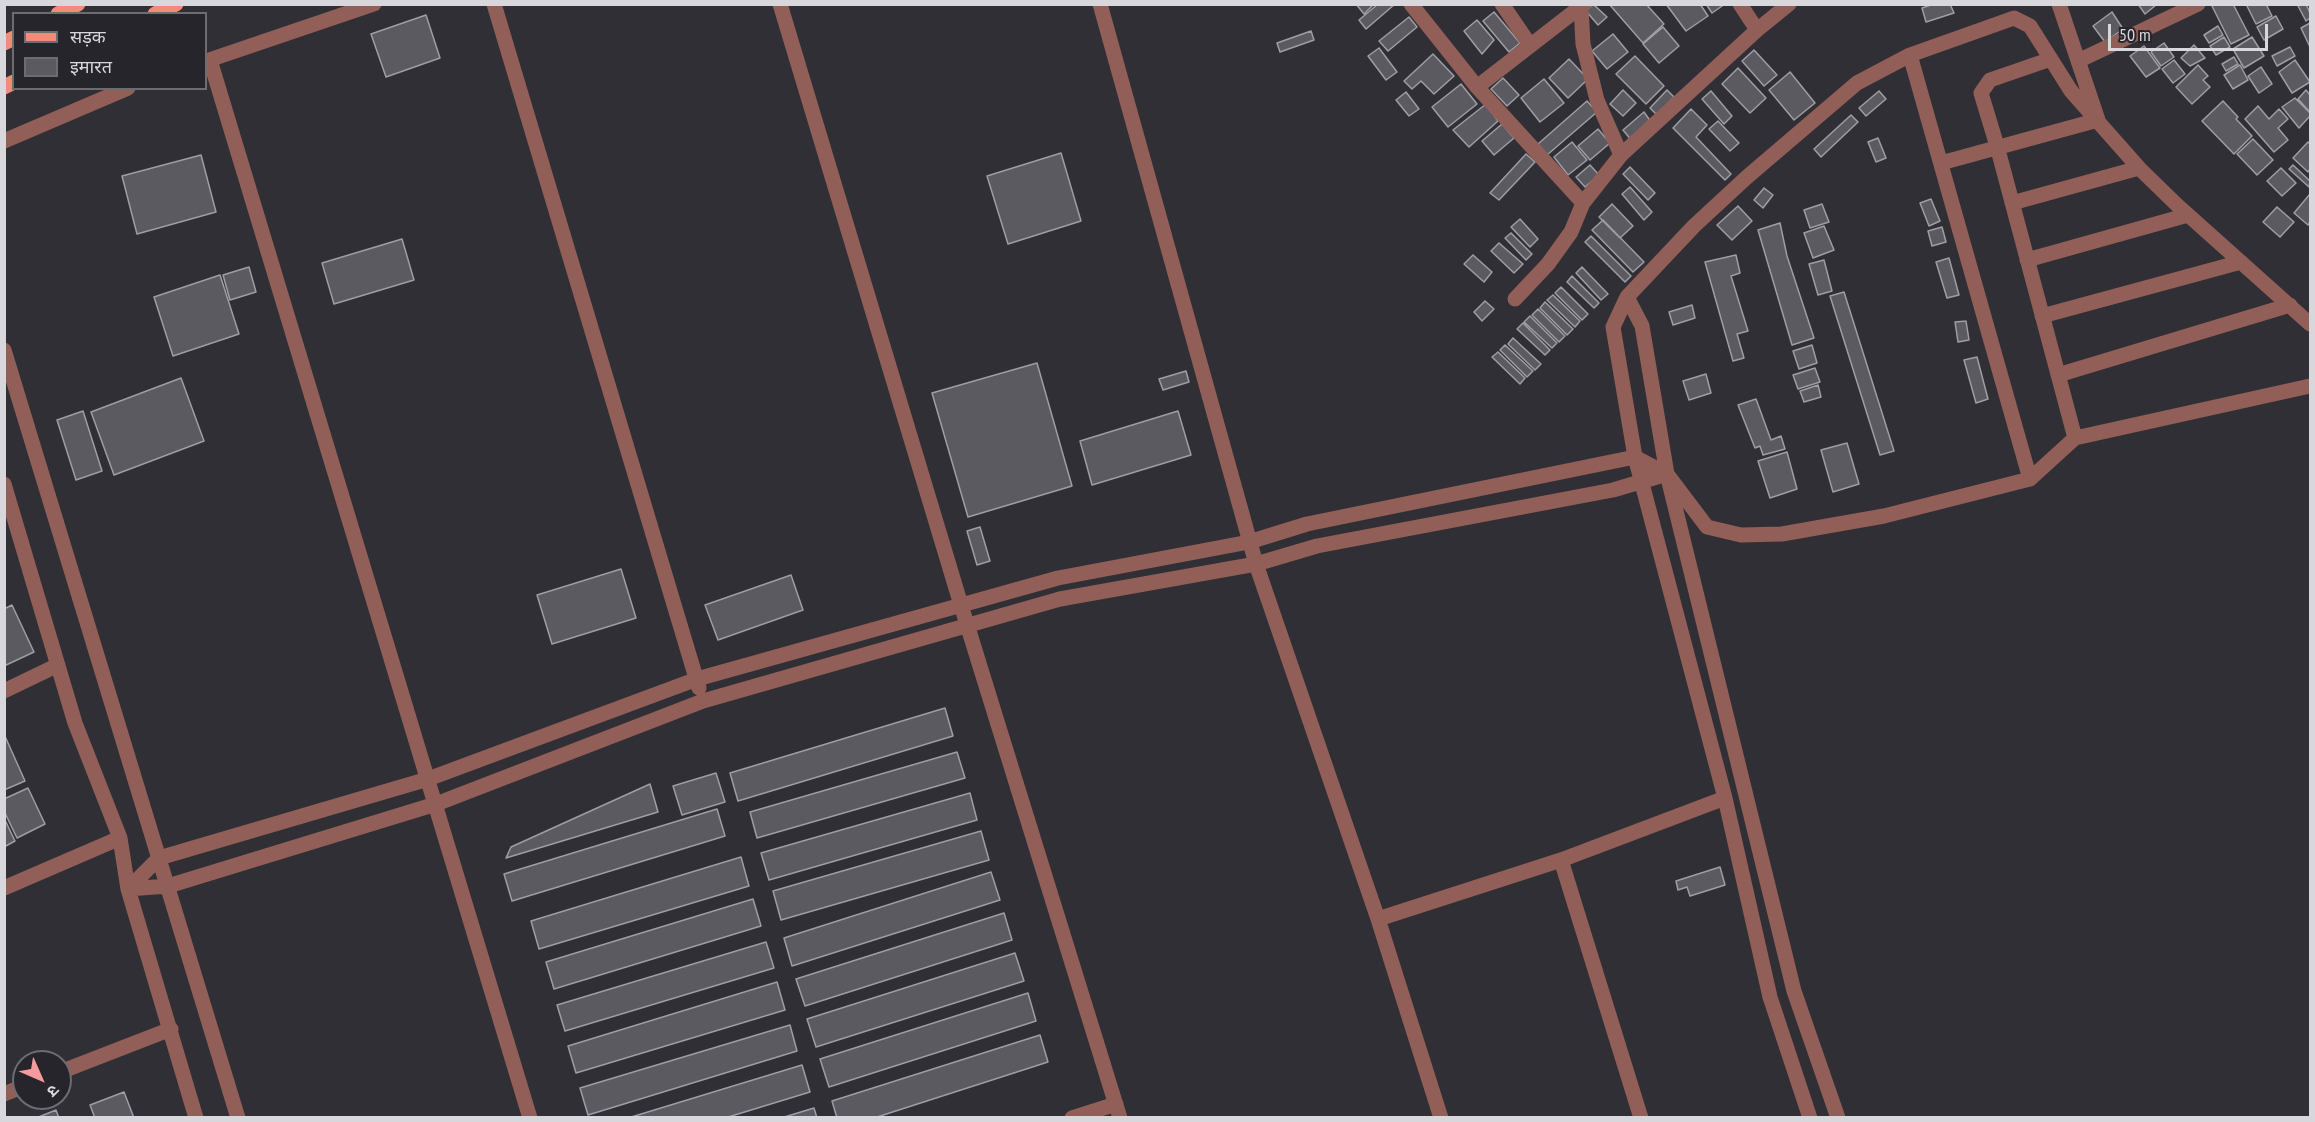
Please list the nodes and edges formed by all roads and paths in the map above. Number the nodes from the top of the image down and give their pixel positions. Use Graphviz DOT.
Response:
graph roads {
  1 [pos="78,4"];
  2 [pos="176,4"];
  3 [pos="374,4"];
  4 [pos="494,4"];
  5 [pos="780,4"];
  6 [pos="1100,4"];
  7 [pos="1411,4"];
  8 [pos="1502,4"];
  9 [pos="1740,4"];
  10 [pos="1789,4"];
  11 [pos="2059,4"];
  12 [pos="2198,4"];
  13 [pos="1582,6"];
  14 [pos="62,12"];
  15 [pos="159,12"];
  16 [pos="1757,30"];
  17 [pos="1530,45"];
  18 [pos="1910,55"];
  19 [pos="2051,59"];
  20 [pos="208,61"];
  21 [pos="2078,61"];
  22 [pos="1477,87"];
  23 [pos="123,90"];
  24 [pos="2098,120"];
  25 [pos="4,141"];
  26 [pos="1997,146"];
  27 [pos="1621,155"];
  28 [pos="1941,164"];
  29 [pos="2139,168"];
  30 [pos="1583,203"];
  31 [pos="2012,203"];
  32 [pos="2188,215"];
  33 [pos="2027,260"];
  34 [pos="2241,262"];
  35 [pos="1627,297"];
  36 [pos="1515,299"];
  37 [pos="2290,305"];
  38 [pos="2042,316"];
  39 [pos="2310,324"];
  40 [pos="4,350"];
  41 [pos="2058,375"];
  42 [pos="2310,386"];
  43 [pos="2075,438"];
  44 [pos="1635,457"];
  45 [pos="1667,474"];
  46 [pos="2030,479"];
  47 [pos="1642,483"];
  48 [pos="4,484"];
  49 [pos="7,501"];
  50 [pos="1250,542"];
  51 [pos="1256,564"];
  52 [pos="961,605"];
  53 [pos="967,625"];
  54 [pos="58,665"];
  55 [pos="697,679"];
  56 [pos="4,691"];
  57 [pos="704,701"];
  58 [pos="428,779"];
  59 [pos="1725,798"];
  60 [pos="436,804"];
  61 [pos="120,838"];
  62 [pos="159,858"];
  63 [pos="1561,860"];
  64 [pos="168,886"];
  65 [pos="4,888"];
  66 [pos="128,889"];
  67 [pos="1378,919"];
  68 [pos="171,1029"];
  69 [pos="72,1067"];
  70 [pos="1118,1111"];
  71 [pos="196,1118"];
  72 [pos="238,1118"];
  73 [pos="530,1118"];
  74 [pos="1072,1118"];
  75 [pos="1441,1118"];
  76 [pos="1641,1118"];
  77 [pos="1810,1118"];
  78 [pos="1838,1118"];
  1 -- 14 [label="main road"];
  2 -- 15 [label="main road"];
  3 -- 20 [label="street"];
  4 -- 55 [label="street"];
  5 -- 52 [label="street"];
  6 -- 50 [label="street"];
  7 -- 22 [label="street"];
  8 -- 17 [label="street"];
  9 -- 16 [label="street"];
  10 -- 16 [label="street"];
  11 -- 21 [label="street"];
  12 -- 21 [label="street"];
  13 -- 17 [label="street"];
  13 -- 27 [label="street"];
  16 -- 27 [label="street"];
  17 -- 22 [label="street"];
  18 -- 19 [label="street"];
  18 -- 28 [label="street"];
  18 -- 35 [label="street"];
  19 -- 24 [label="street"];
  19 -- 26 [label="street"];
  20 -- 58 [label="street"];
  21 -- 24 [label="street"];
  22 -- 30 [label="street"];
  23 -- 25 [label="street"];
  24 -- 26 [label="street"];
  24 -- 29 [label="street"];
  26 -- 28 [label="street"];
  26 -- 31 [label="street"];
  27 -- 30 [label="street"];
  28 -- 46 [label="street"];
  29 -- 31 [label="street"];
  29 -- 32 [label="street"];
  30 -- 36 [label="street"];
  31 -- 33 [label="street"];
  32 -- 33 [label="street"];
  32 -- 34 [label="street"];
  33 -- 38 [label="street"];
  34 -- 37 [label="street"];
  34 -- 38 [label="street"];
  35 -- 44 [label="street"];
  35 -- 45 [label="street"];
  37 -- 39 [label="street"];
  37 -- 41 [label="street"];
  38 -- 41 [label="street"];
  40 -- 62 [label="street"];
  41 -- 43 [label="street"];
  42 -- 43 [label="street"];
  43 -- 46 [label="street"];
  44 -- 45 [label="street"];
  44 -- 47 [label="street"];
  44 -- 50 [label="street"];
  45 -- 46 [label="street"];
  45 -- 47 [label="street"];
  45 -- 78 [label="street"];
  47 -- 51 [label="street"];
  47 -- 59 [label="street"];
  48 -- 49 [label="street"];
  49 -- 54 [label="street"];
  50 -- 51 [label="street"];
  50 -- 52 [label="street"];
  51 -- 53 [label="street"];
  51 -- 67 [label="street"];
  52 -- 53 [label="street"];
  52 -- 55 [label="street"];
  53 -- 57 [label="street"];
  53 -- 70 [label="street"];
  54 -- 56 [label="street"];
  54 -- 61 [label="street"];
  55 -- 57 [label="street"];
  55 -- 58 [label="street"];
  57 -- 60 [label="street"];
  58 -- 60 [label="street"];
  58 -- 62 [label="street"];
  59 -- 63 [label="street"];
  59 -- 77 [label="street"];
  60 -- 64 [label="street"];
  60 -- 73 [label="street"];
  61 -- 65 [label="street"];
  61 -- 66 [label="street"];
  62 -- 64 [label="street"];
  62 -- 66 [label="street"];
  63 -- 67 [label="street"];
  63 -- 76 [label="street"];
  64 -- 66 [label="street"];
  64 -- 72 [label="street"];
  66 -- 68 [label="street"];
  67 -- 75 [label="street"];
  68 -- 69 [label="street"];
  68 -- 71 [label="street"];
  70 -- 74 [label="street"];
}
